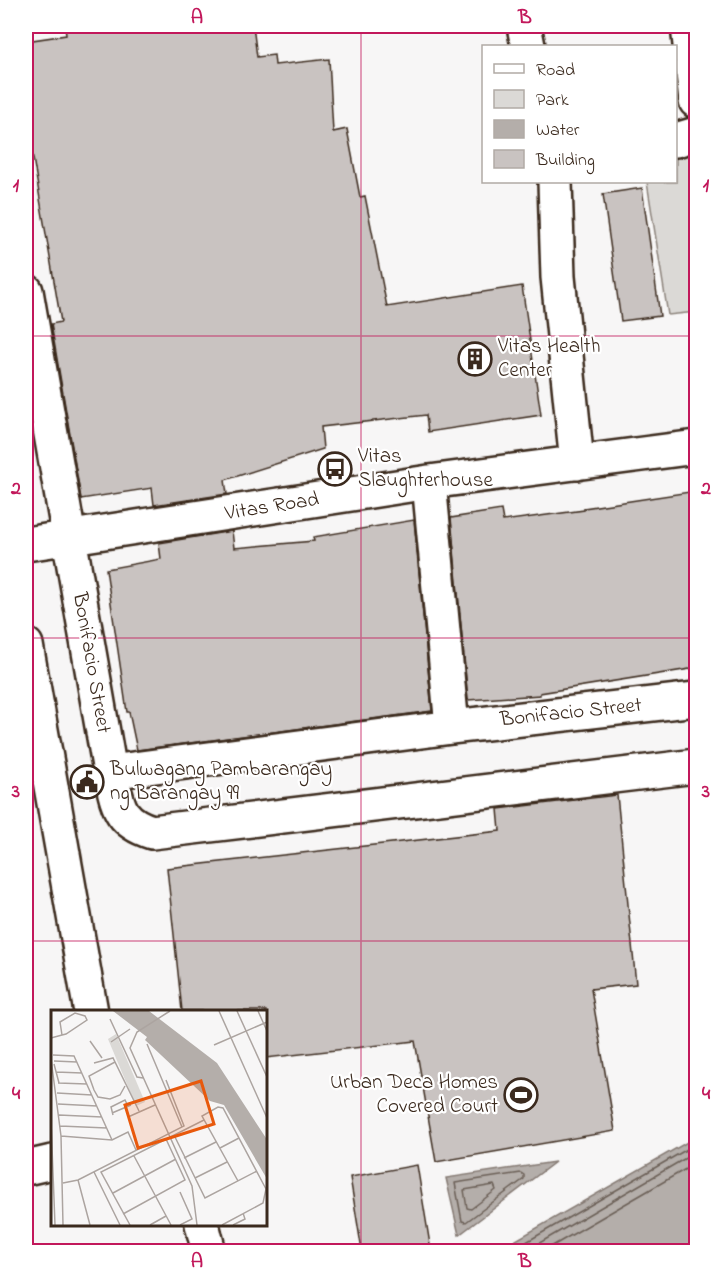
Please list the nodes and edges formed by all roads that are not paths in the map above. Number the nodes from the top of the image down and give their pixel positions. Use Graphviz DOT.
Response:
graph roads {
  1 [pos="524,26"];
  2 [pos="692,40"];
  3 [pos="528,45"];
  4 [pos="696,100"];
  5 [pos="696,134"];
  6 [pos="677,139"];
  7 [pos="555,183"];
  8 [pos="26,291"];
  9 [pos="696,447"];
  10 [pos="578,463"];
  11 [pos="429,482"];
  12 [pos="69,538"];
  13 [pos="26,544"];
  14 [pos="26,645"];
  15 [pos="696,699"];
  16 [pos="452,727"];
  17 [pos="696,766"];
  18 [pos="110,772"];
  19 [pos="91,1010"];
  20 [pos="51,1162"];
  21 [pos="26,1168"];
  22 [pos="203,1226"];
  23 [pos="209,1251"];
  1 -- 3 [label="street"];
  2 -- 4 [label="street"];
  5 -- 6 [label="street"];
  7 -- 10 [label="street"];
  8 -- 12 [label="street, Bonifacio Street"];
  9 -- 10 [label="street, Vitas Road"];
  10 -- 11 [label="street, Vitas Road"];
  11 -- 12 [label="street, Vitas Road"];
  11 -- 16 [label="street"];
  12 -- 13 [label="street, Vitas Road"];
  12 -- 18 [label="street, Bonifacio Street"];
  14 -- 19 [label="street"];
  15 -- 16 [label="street, Bonifacio Street"];
  16 -- 18 [label="street, Bonifacio Street"];
  17 -- 18 [label="street"];
  20 -- 21 [label="street"];
  22 -- 23 [label="street"];
}
